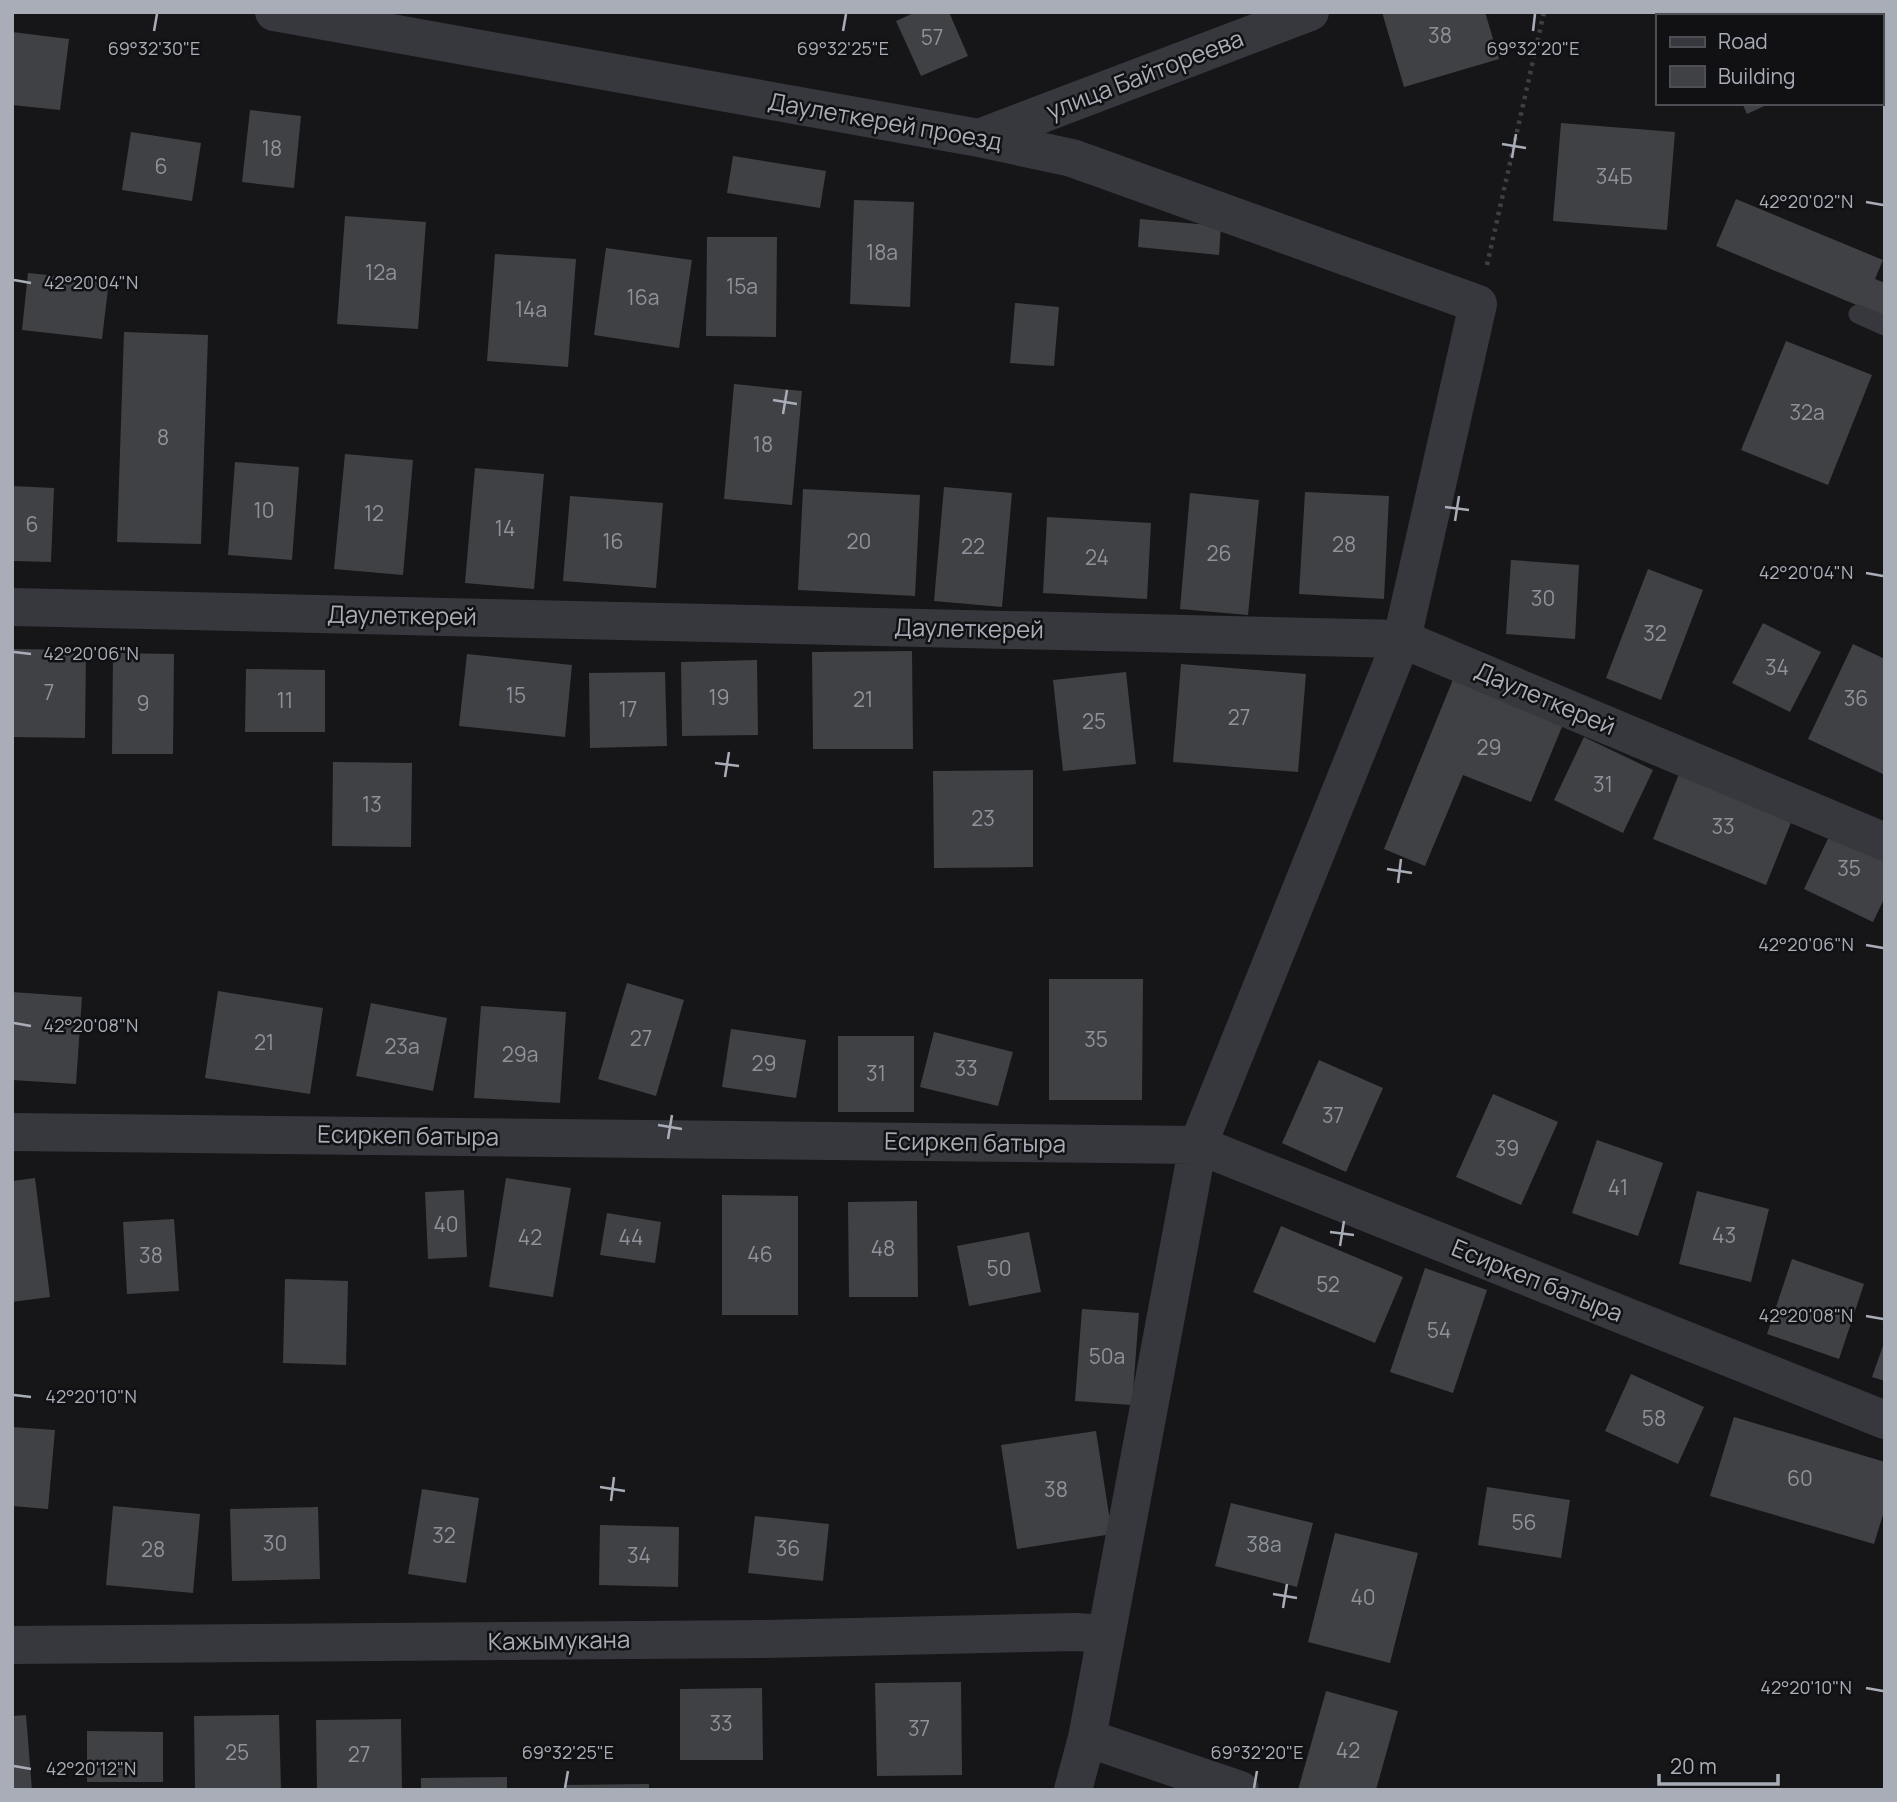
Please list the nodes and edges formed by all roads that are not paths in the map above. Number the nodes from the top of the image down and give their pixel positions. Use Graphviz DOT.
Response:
graph roads {
  1 [pos="274,12"];
  2 [pos="1310,12"];
  3 [pos="979,138"];
  4 [pos="1858,314"];
  5 [pos="1885,326"];
  6 [pos="12,607"];
  7 [pos="1402,639"];
  8 [pos="1885,842"];
  9 [pos="12,1132"];
  10 [pos="1198,1145"];
  11 [pos="1885,1420"];
  12 [pos="1106,1634"];
  13 [pos="12,1645"];
  14 [pos="1087,1738"];
  15 [pos="1073,1790"];
  16 [pos="1240,1790"];
  1 -- 3 [label="street, Даулеткерей проезд"];
  2 -- 3 [label="street, улица Байтореева"];
  3 -- 7 [label="street, Даулеткерей проезд"];
  4 -- 5 [label="lane"];
  6 -- 7 [label="street, Даулеткерей"];
  7 -- 8 [label="street, Даулеткерей"];
  7 -- 10 [label="street"];
  9 -- 10 [label="street, Есиркеп батыра"];
  10 -- 11 [label="street, Есиркеп батыра"];
  10 -- 12 [label="street"];
  12 -- 13 [label="street, Кажымукана"];
  12 -- 14 [label="street"];
  14 -- 15 [label="street"];
  14 -- 16 [label="street"];
}
